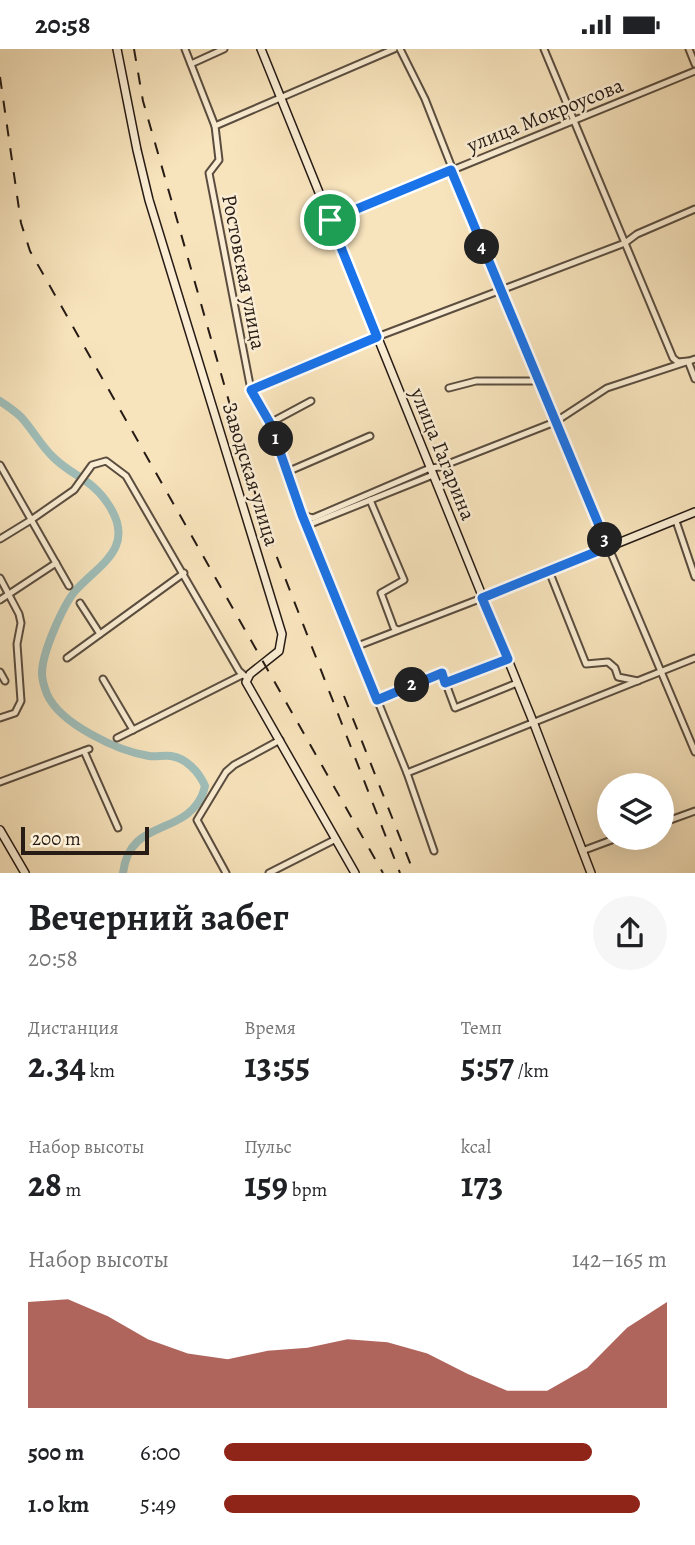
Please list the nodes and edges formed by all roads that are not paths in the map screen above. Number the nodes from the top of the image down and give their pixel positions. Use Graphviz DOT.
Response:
graph roads {
  1 [pos="117,49"];
  2 [pos="185,49"];
  3 [pos="224,49"];
  4 [pos="261,49"];
  5 [pos="394,49"];
  6 [pos="400,49"];
  7 [pos="544,49"];
  8 [pos="689,49"];
  9 [pos="191,64"];
  10 [pos="695,64"];
  11 [pos="695,71"];
  12 [pos="281,97"];
  13 [pos="575,121"];
  14 [pos="215,126"];
  15 [pos="451,170"];
  16 [pos="695,209"];
  17 [pos="330,220"];
  18 [pos="625,243"];
  19 [pos="500,290"];
  20 [pos="377,337"];
  21 [pos="691,360"];
  22 [pos="695,379"];
  23 [pos="538,381"];
  24 [pos="449,388"];
  25 [pos="251,390"];
  26 [pos="311,401"];
  27 [pos="555,422"];
  28 [pos="270,423"];
  29 [pos="370,436"];
  30 [pos="0,465"];
  31 [pos="287,472"];
  32 [pos="431,472"];
  33 [pos="370,500"];
  34 [pos="695,512"];
  35 [pos="302,515"];
  36 [pos="31,520"];
  37 [pos="676,521"];
  38 [pos="307,529"];
  39 [pos="0,539"];
  40 [pos="608,547"];
  41 [pos="56,563"];
  42 [pos="549,571"];
  43 [pos="184,573"];
  44 [pos="695,577"];
  45 [pos="0,578"];
  46 [pos="69,586"];
  47 [pos="8,594"];
  48 [pos="482,598"];
  49 [pos="0,600"];
  50 [pos="80,603"];
  51 [pos="398,630"];
  52 [pos="100,634"];
  53 [pos="355,647"];
  54 [pos="67,658"];
  55 [pos="695,658"];
  56 [pos="508,659"];
  57 [pos="661,671"];
  58 [pos="0,672"];
  59 [pos="244,676"];
  60 [pos="103,679"];
  61 [pos="5,681"];
  62 [pos="638,681"];
  63 [pos="445,683"];
  64 [pos="517,683"];
  65 [pos="377,700"];
  66 [pos="0,718"];
  67 [pos="534,724"];
  68 [pos="134,730"];
  69 [pos="117,738"];
  70 [pos="280,740"];
  71 [pos="695,752"];
  72 [pos="407,773"];
  73 [pos="0,782"];
  74 [pos="695,811"];
  75 [pos="674,819"];
  76 [pos="118,828"];
  77 [pos="0,830"];
  78 [pos="336,839"];
  79 [pos="597,845"];
  80 [pos="434,851"];
  81 [pos="582,851"];
  82 [pos="25,873"];
  83 [pos="226,873"];
  84 [pos="269,873"];
  85 [pos="355,873"];
  86 [pos="591,873"];
  1 -- 59 [label="main road, Заводская улица"];
  2 -- 9 [label="street, Ростовская улица"];
  3 -- 9 [label="street"];
  4 -- 12 [label="main road, улица Гагарина"];
  5 -- 12 [label="street"];
  6 -- 15 [label="street"];
  7 -- 13 [label="street"];
  8 -- 10 [label="street"];
  9 -- 14 [label="street, Ростовская улица"];
  11 -- 13 [label="street, улица Мокроусова"];
  12 -- 14 [label="street"];
  12 -- 17 [label="main road, улица Гагарина"];
  13 -- 15 [label="street, улица Мокроусова"];
  13 -- 18 [label="street"];
  14 -- 25 [label="street, Ростовская улица"];
  15 -- 17 [label="street, улица Мокроусова"];
  15 -- 19 [label="street"];
  16 -- 18 [label="street"];
  17 -- 20 [label="main road, улица Гагарина"];
  18 -- 19 [label="street"];
  18 -- 21 [label="street"];
  19 -- 20 [label="street"];
  19 -- 23 [label="street"];
  20 -- 25 [label="street"];
  20 -- 32 [label="main road, улица Гагарина"];
  21 -- 22 [label="street"];
  21 -- 27 [label="street"];
  23 -- 24 [label="street"];
  23 -- 27 [label="street"];
  25 -- 28 [label="street, Ростовская улица"];
  26 -- 28 [label="street"];
  27 -- 32 [label="street"];
  27 -- 40 [label="street"];
  28 -- 31 [label="street, Ростовская улица"];
  29 -- 31 [label="street"];
  30 -- 36 [label="street"];
  31 -- 35 [label="street, Ростовская улица"];
  32 -- 33 [label="street"];
  32 -- 35 [label="street"];
  32 -- 48 [label="main road, улица Гагарина"];
  33 -- 38 [label="street"];
  33 -- 51 [label="street"];
  34 -- 37 [label="main road"];
  35 -- 38 [label="street, Ростовская улица"];
  36 -- 39 [label="street"];
  36 -- 41 [label="street"];
  36 -- 43 [label="street"];
  37 -- 40 [label="main road"];
  37 -- 44 [label="street"];
  38 -- 53 [label="street, Ростовская улица"];
  40 -- 42 [label="main road"];
  40 -- 57 [label="street"];
  41 -- 46 [label="street"];
  41 -- 47 [label="street"];
  42 -- 48 [label="main road"];
  42 -- 62 [label="street"];
  43 -- 52 [label="street"];
  43 -- 59 [label="street"];
  45 -- 47 [label="street"];
  47 -- 49 [label="street"];
  47 -- 66 [label="street"];
  48 -- 51 [label="street"];
  48 -- 56 [label="main road, улица Гагарина"];
  50 -- 52 [label="street"];
  51 -- 53 [label="street"];
  52 -- 54 [label="street"];
  53 -- 65 [label="street, Ростовская улица"];
  55 -- 57 [label="street"];
  56 -- 63 [label="street"];
  56 -- 64 [label="main road, улица Гагарина"];
  57 -- 62 [label="street"];
  57 -- 71 [label="street"];
  58 -- 61 [label="street"];
  59 -- 68 [label="street"];
  59 -- 70 [label="main road"];
  60 -- 68 [label="street"];
  62 -- 67 [label="street"];
  63 -- 64 [label="street"];
  63 -- 65 [label="street"];
  64 -- 67 [label="main road, улица Гагарина"];
  65 -- 72 [label="street, Ростовская улица"];
  67 -- 72 [label="street"];
  67 -- 81 [label="main road, улица Гагарина"];
  68 -- 69 [label="street"];
  70 -- 78 [label="main road"];
  70 -- 83 [label="street"];
  72 -- 80 [label="street, Ростовская улица"];
  73 -- 76 [label="street"];
  74 -- 75 [label="street"];
  77 -- 82 [label="main road"];
  78 -- 84 [label="street"];
  78 -- 85 [label="main road"];
  79 -- 81 [label="street"];
  81 -- 86 [label="main road, улица Гагарина"];
}
